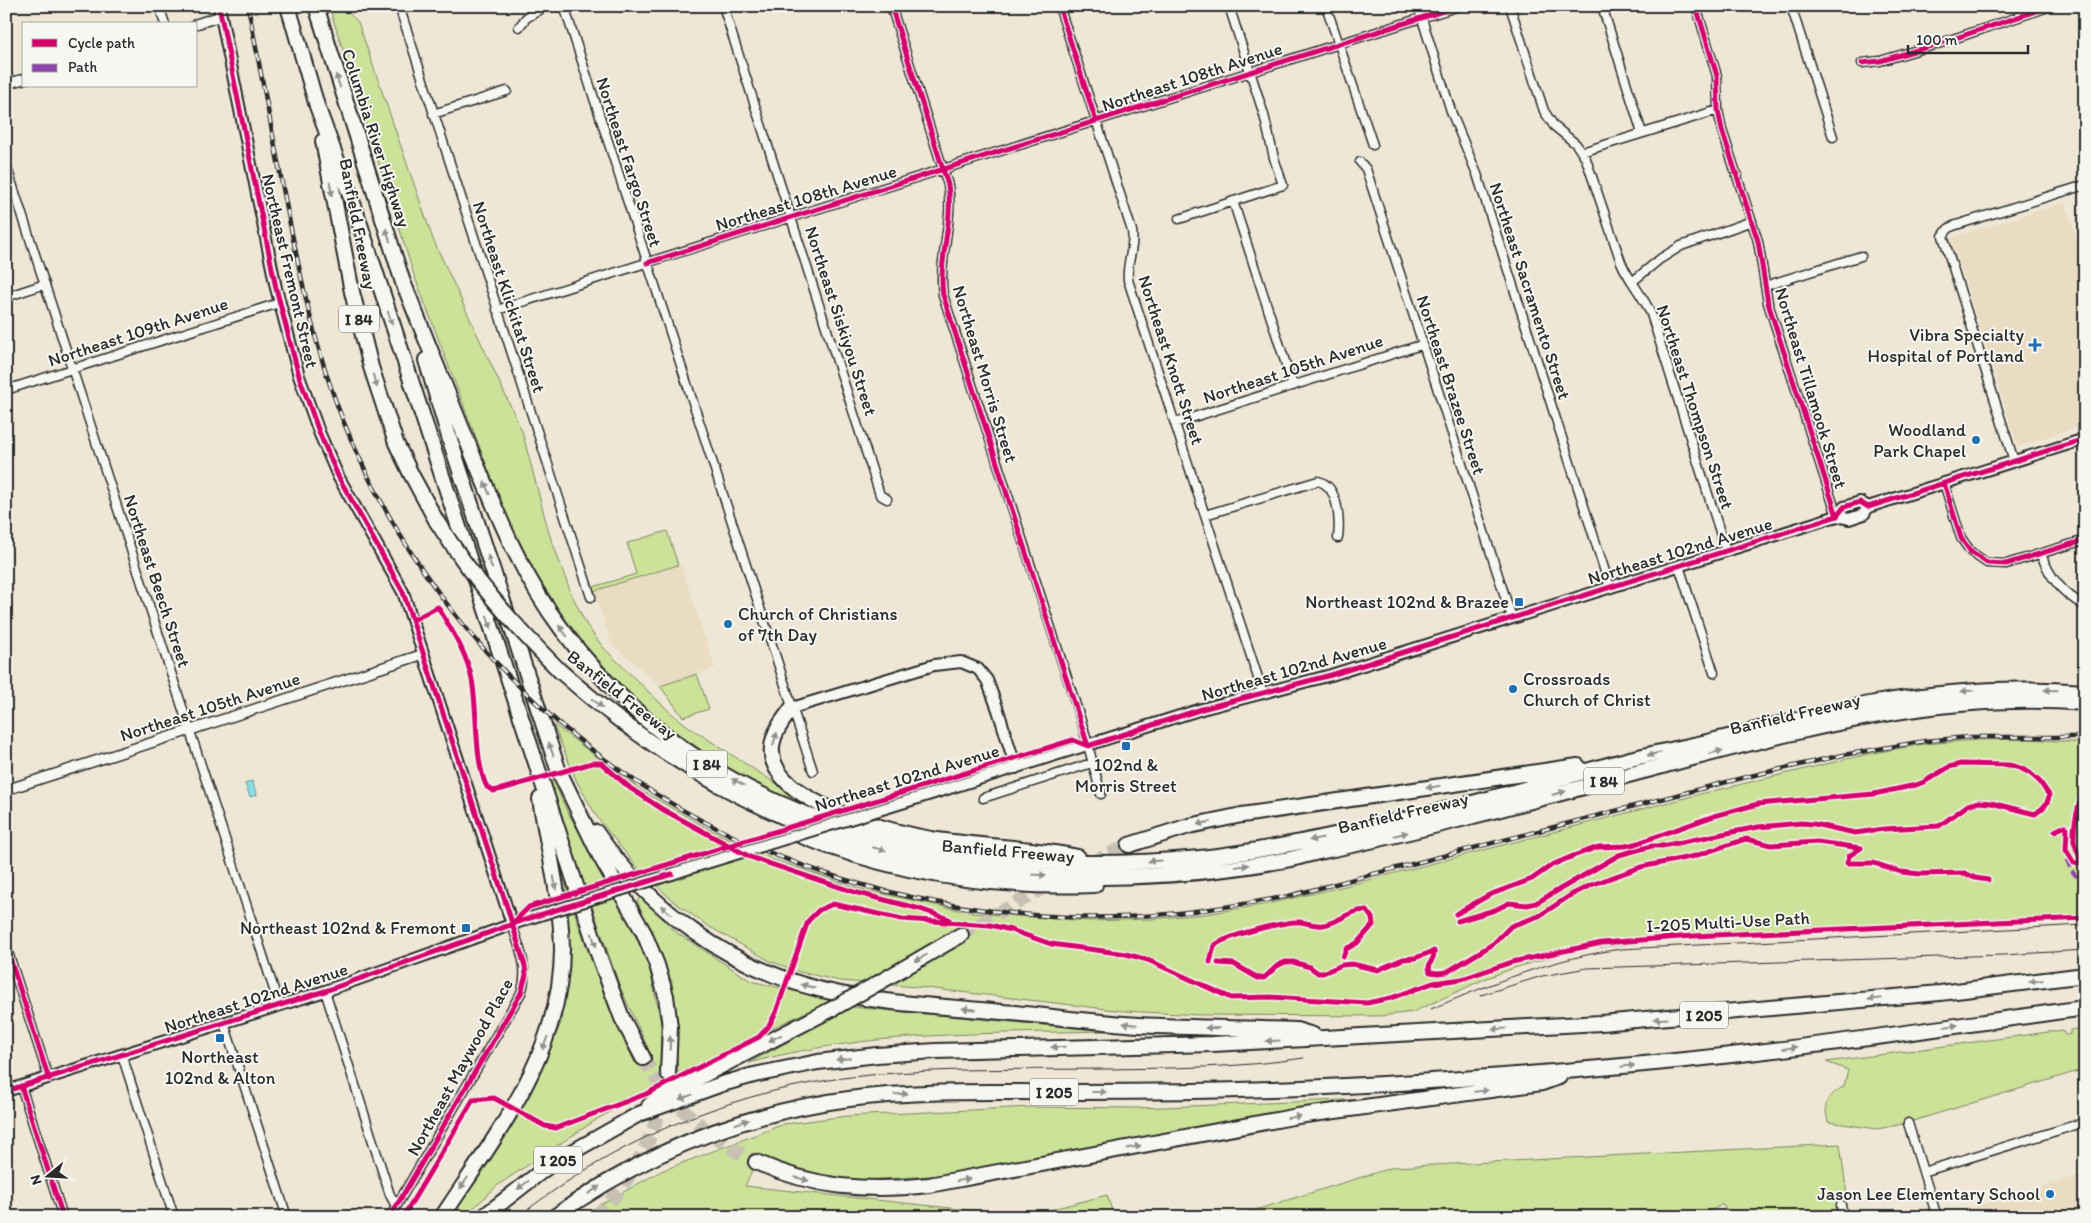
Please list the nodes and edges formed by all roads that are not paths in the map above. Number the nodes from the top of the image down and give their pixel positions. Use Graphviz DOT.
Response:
graph roads {
  1 [pos="159,6"];
  2 [pos="288,6"];
  3 [pos="316,6"];
  4 [pos="399,6"];
  5 [pos="546,6"];
  6 [pos="564,6"];
  7 [pos="723,6"];
  8 [pos="891,6"];
  9 [pos="1059,6"];
  10 [pos="1229,6"];
  11 [pos="1326,6"];
  12 [pos="1418,6"];
  13 [pos="1459,6"];
  14 [pos="1510,6"];
  15 [pos="1602,6"];
  16 [pos="1696,6"];
  17 [pos="1791,6"];
  18 [pos="2051,6"];
  19 [pos="220,11"];
  20 [pos="1421,18"];
  21 [pos="164,22"];
  22 [pos="198,23"];
  23 [pos="519,27"];
  24 [pos="1338,45"];
  25 [pos="1862,63"];
  26 [pos="1251,73"];
  27 [pos="22,79"];
  28 [pos="6,84"];
  29 [pos="507,91"];
  30 [pos="317,106"];
  31 [pos="1718,110"];
  32 [pos="433,114"];
  33 [pos="1096,121"];
  34 [pos="1642,133"];
  35 [pos="1833,137"];
  36 [pos="1373,145"];
  37 [pos="1582,152"];
  38 [pos="1360,162"];
  39 [pos="6,165"];
  40 [pos="944,169"];
  41 [pos="2085,185"];
  42 [pos="1233,201"];
  43 [pos="792,216"];
  44 [pos="1179,219"];
  45 [pos="1752,222"];
  46 [pos="1861,256"];
  47 [pos="647,263"];
  48 [pos="403,282"];
  49 [pos="1632,282"];
  50 [pos="45,284"];
  51 [pos="1765,286"];
  52 [pos="6,297"];
  53 [pos="279,303"];
  54 [pos="497,310"];
  55 [pos="1421,345"];
  56 [pos="73,368"];
  57 [pos="1293,386"];
  58 [pos="6,390"];
  59 [pos="1175,423"];
  60 [pos="2085,439"];
  61 [pos="2014,461"];
  62 [pos="1944,483"];
  63 [pos="887,500"];
  64 [pos="1205,515"];
  65 [pos="1836,516"];
  66 [pos="1338,538"];
  67 [pos="2085,540"];
  68 [pos="1726,551"];
  69 [pos="2041,554"];
  70 [pos="1679,566"];
  71 [pos="1610,587"];
  72 [pos="591,597"];
  73 [pos="2085,606"];
  74 [pos="1512,618"];
  75 [pos="424,654"];
  76 [pos="1714,673"];
  77 [pos="2085,692"];
  78 [pos="1263,693"];
  79 [pos="2085,703"];
  80 [pos="792,708"];
  81 [pos="190,731"];
  82 [pos="1088,746"];
  83 [pos="1634,758"];
  84 [pos="535,761"];
  85 [pos="1092,764"];
  86 [pos="1016,768"];
  87 [pos="813,770"];
  88 [pos="6,790"];
  89 [pos="570,794"];
  90 [pos="1101,794"];
  91 [pos="983,798"];
  92 [pos="800,835"];
  93 [pos="1128,845"];
  94 [pos="1106,863"];
  95 [pos="1194,872"];
  96 [pos="512,924"];
  97 [pos="961,935"];
  98 [pos="6,946"];
  99 [pos="2085,975"];
  100 [pos="325,991"];
  101 [pos="279,1005"];
  102 [pos="2085,1008"];
  103 [pos="224,1023"];
  104 [pos="1321,1037"];
  105 [pos="122,1055"];
  106 [pos="643,1058"];
  107 [pos="1580,1071"];
  108 [pos="668,1073"];
  109 [pos="49,1078"];
  110 [pos="21,1086"];
  111 [pos="6,1091"];
  112 [pos="639,1114"];
  113 [pos="2085,1122"];
  114 [pos="1908,1123"];
  115 [pos="756,1162"];
  116 [pos="1923,1172"];
  117 [pos="1841,1205"];
  118 [pos="396,1206"];
  119 [pos="63,1217"];
  120 [pos="174,1217"];
  121 [pos="287,1217"];
  122 [pos="390,1217"];
  123 [pos="442,1217"];
  124 [pos="483,1217"];
  125 [pos="554,1217"];
  126 [pos="1843,1217"];
  127 [pos="1937,1217"];
  1 -- 21 [label="street"];
  2 -- 30 [label="highway, I 84"];
  48 -- 3 [label="highway, Columbia River Highway / I 84, one-way"];
  4 -- 32 [label="street, Northeast Klickitat Street"];
  5 -- 23 [label="street"];
  6 -- 47 [label="street, Northeast Fargo Street"];
  7 -- 43 [label="street, Northeast Siskiyou Street"];
  8 -- 40 [label="street, Northeast Morris Street"];
  9 -- 33 [label="street, Northeast Knott Street"];
  10 -- 26 [label="street"];
  11 -- 24 [label="street"];
  12 -- 20 [label="street, Northeast Sacramento Street"];
  13 -- 20 [label="street, Northeast 108th Avenue"];
  14 -- 37 [label="street, Northeast Thompson Street"];
  15 -- 34 [label="street"];
  16 -- 31 [label="street, Northeast Tillamook Street"];
  17 -- 35 [label="street"];
  18 -- 25 [label="street"];
  19 -- 22 [label="street"];
  19 -- 53 [label="main road, Northeast Fremont Street"];
  20 -- 24 [label="street, Northeast 108th Avenue"];
  20 -- 71 [label="street, Northeast Sacramento Street"];
  24 -- 26 [label="street, Northeast 108th Avenue"];
  24 -- 36 [label="street"];
  26 -- 33 [label="street, Northeast 108th Avenue"];
  26 -- 42 [label="street"];
  27 -- 28 [label="street"];
  29 -- 32 [label="street"];
  30 -- 84 [label="highway, one-way"];
  30 -- 95 [label="highway, Banfield Freeway / I 84, one-way, bridge"];
  31 -- 34 [label="street"];
  31 -- 45 [label="street, Northeast Tillamook Street"];
  32 -- 54 [label="street, Northeast Klickitat Street"];
  33 -- 40 [label="street, Northeast 108th Avenue"];
  33 -- 59 [label="street, Northeast Knott Street"];
  34 -- 37 [label="street"];
  37 -- 49 [label="street, Northeast Thompson Street"];
  38 -- 55 [label="street, Northeast Brazee Street"];
  39 -- 50 [label="street, Northeast Beech Street"];
  40 -- 43 [label="street, Northeast 108th Avenue"];
  40 -- 82 [label="street, Northeast Morris Street"];
  41 -- 61 [label="street"];
  42 -- 44 [label="street"];
  42 -- 57 [label="street"];
  43 -- 47 [label="street, Northeast 108th Avenue"];
  43 -- 63 [label="street, Northeast Siskiyou Street"];
  45 -- 49 [label="street"];
  45 -- 51 [label="street, Northeast Tillamook Street"];
  46 -- 51 [label="street"];
  47 -- 54 [label="street, Northeast 108th Avenue"];
  47 -- 80 [label="street, Northeast Fargo Street"];
  89 -- 48 [label="highway, one-way"];
  94 -- 48 [label="highway, Banfield Freeway / I 84, one-way"];
  49 -- 68 [label="street, Northeast Thompson Street"];
  50 -- 52 [label="street"];
  50 -- 56 [label="street, Northeast Beech Street"];
  51 -- 65 [label="street, Northeast Tillamook Street"];
  53 -- 56 [label="street, Northeast 109th Avenue"];
  53 -- 75 [label="main road, Northeast Fremont Street"];
  54 -- 72 [label="street, Northeast Klickitat Street"];
  55 -- 57 [label="street, Northeast 105th Avenue"];
  55 -- 74 [label="street, Northeast Brazee Street"];
  56 -- 58 [label="street, Northeast 109th Avenue"];
  56 -- 81 [label="street, Northeast Beech Street"];
  57 -- 59 [label="street, Northeast 105th Avenue"];
  59 -- 64 [label="street, Northeast Knott Street"];
  60 -- 61 [label="main road, Northeast 102nd Avenue"];
  61 -- 62 [label="main road, Northeast 102nd Avenue"];
  62 -- 65 [label="main road, Northeast 102nd Avenue"];
  62 -- 69 [label="street"];
  64 -- 66 [label="street"];
  64 -- 78 [label="street, Northeast Knott Street"];
  65 -- 68 [label="main road, Northeast 102nd Avenue"];
  67 -- 69 [label="street"];
  68 -- 70 [label="main road, Northeast 102nd Avenue"];
  69 -- 73 [label="street"];
  70 -- 71 [label="main road, Northeast 102nd Avenue"];
  70 -- 76 [label="street"];
  71 -- 74 [label="main road, Northeast 102nd Avenue"];
  74 -- 78 [label="main road, Northeast 102nd Avenue"];
  75 -- 81 [label="street, Northeast 105th Avenue"];
  75 -- 96 [label="main road, Northeast Fremont Street"];
  77 -- 83 [label="highway, Banfield Freeway / I 84, one-way"];
  78 -- 82 [label="main road, Northeast 102nd Avenue"];
  95 -- 79 [label="highway, Banfield Freeway / I 84, one-way"];
  80 -- 86 [label="main road"];
  80 -- 87 [label="street, Northeast Fargo Street"];
  94 -- 80 [label="highway, one-way"];
  81 -- 88 [label="street, Northeast 105th Avenue"];
  81 -- 101 [label="street, Northeast Beech Street"];
  82 -- 85 [label="street, Northeast Morris Street"];
  82 -- 86 [label="main road, Northeast 102nd Avenue"];
  83 -- 93 [label="highway, one-way"];
  83 -- 94 [label="highway, Banfield Freeway / I 84, one-way"];
  84 -- 106 [label="highway, one-way"];
  84 -- 123 [label="highway, one-way"];
  85 -- 90 [label="street, Northeast Morris Street"];
  85 -- 91 [label="street"];
  86 -- 92 [label="main road, Northeast 102nd Avenue, bridge"];
  104 -- 89 [label="highway, one-way"];
  108 -- 89 [label="highway, one-way"];
  92 -- 95 [label="highway"];
  92 -- 96 [label="main road, Northeast 102nd Avenue, bridge"];
  96 -- 100 [label="main road, Northeast 102nd Avenue"];
  96 -- 118 [label="street, Northeast Maywood Place"];
  97 -- 112 [label="highway, one-way, bridge"];
  98 -- 109 [label="street"];
  99 -- 104 [label="highway, I 205, one-way"];
  100 -- 101 [label="main road, Northeast 102nd Avenue"];
  100 -- 118 [label="street"];
  101 -- 103 [label="main road, Northeast 102nd Avenue"];
  107 -- 102 [label="highway, I 205, one-way"];
  103 -- 105 [label="main road, Northeast 102nd Avenue"];
  103 -- 121 [label="street"];
  104 -- 112 [label="highway, I 205, one-way"];
  105 -- 109 [label="main road, Northeast 102nd Avenue"];
  105 -- 120 [label="street"];
  115 -- 107 [label="highway, one-way"];
  125 -- 107 [label="highway, I 205, one-way"];
  109 -- 110 [label="main road, Northeast 102nd Avenue"];
  110 -- 111 [label="main road, Northeast 102nd Avenue"];
  110 -- 119 [label="street"];
  112 -- 124 [label="highway, I 205, one-way"];
  113 -- 116 [label="street"];
  114 -- 116 [label="street"];
  116 -- 127 [label="street"];
  117 -- 126 [label="street"];
  118 -- 122 [label="street, Northeast Maywood Place"];
}
